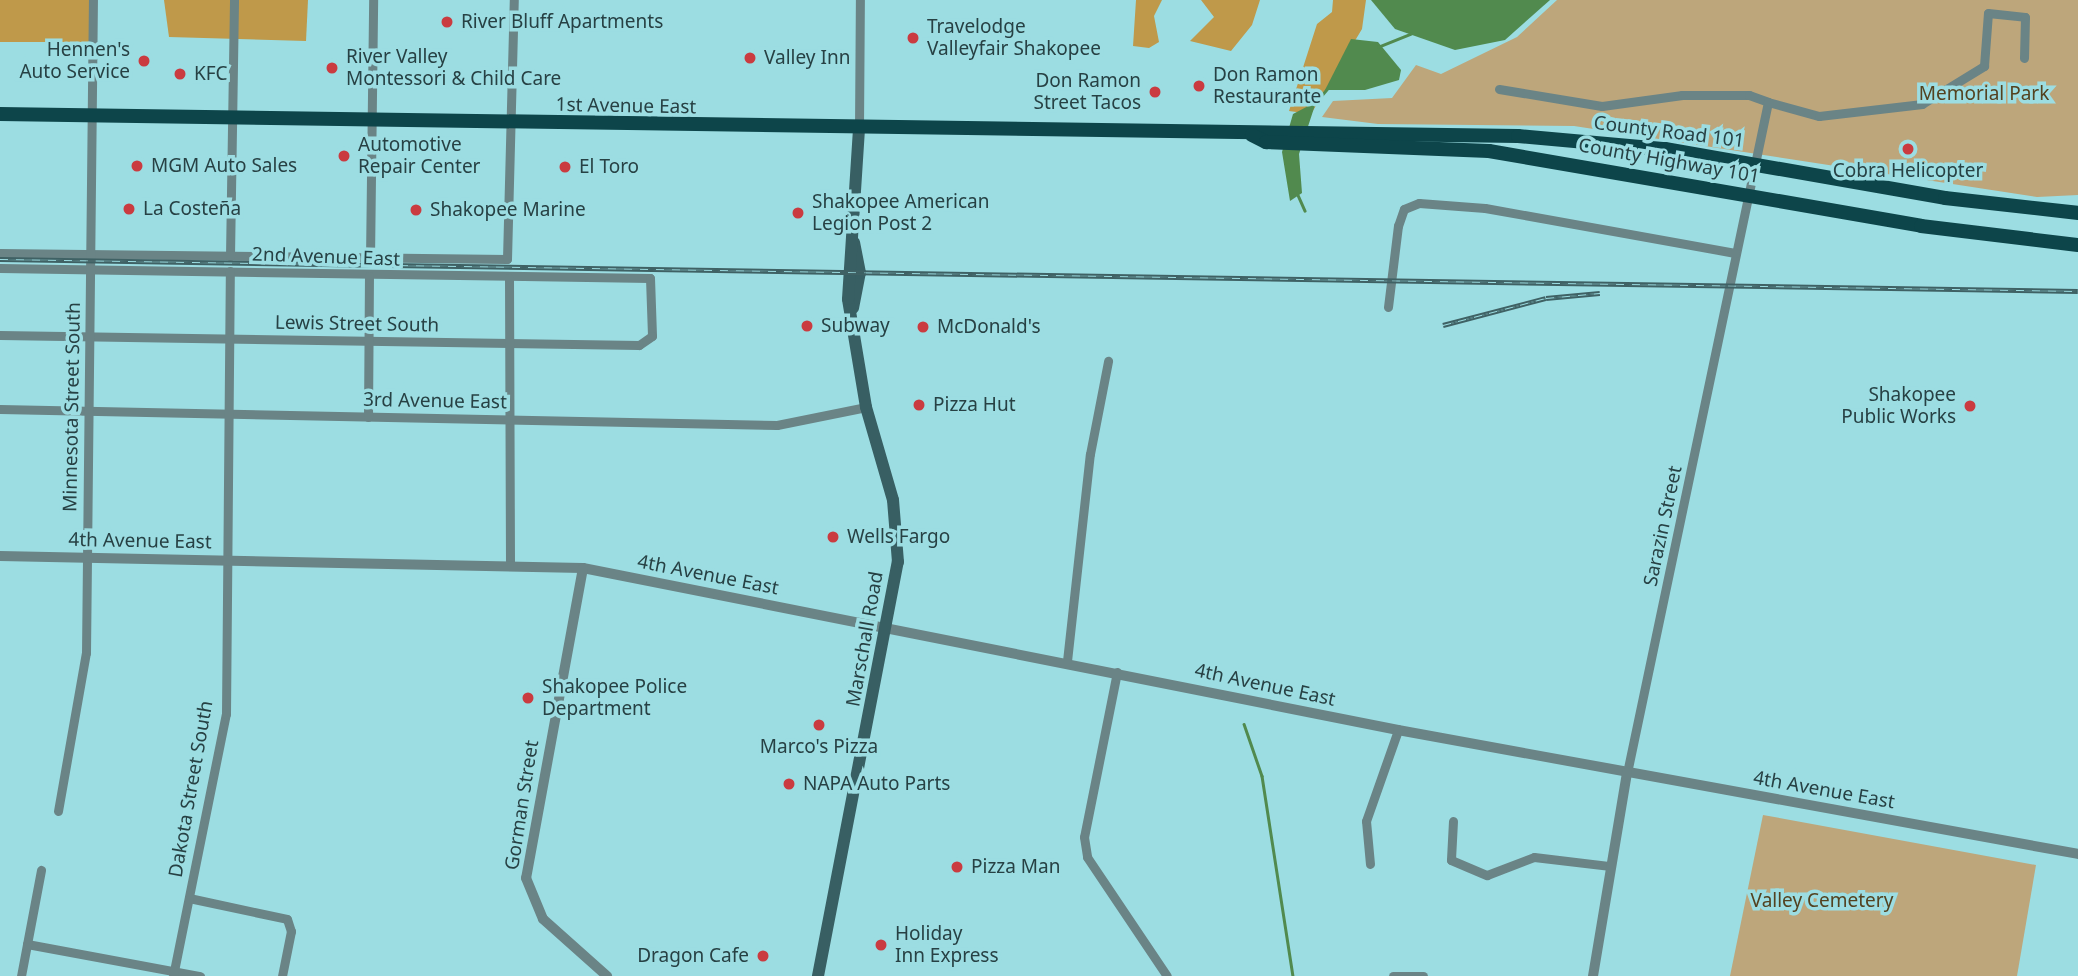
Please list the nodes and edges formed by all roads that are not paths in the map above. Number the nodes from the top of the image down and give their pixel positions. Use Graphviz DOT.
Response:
graph roads {
  1 [pos="93,0"];
  2 [pos="234,0"];
  3 [pos="373,0"];
  4 [pos="514,0"];
  5 [pos="860,0"];
  6 [pos="2024,58"];
  7 [pos="1499,89"];
  8 [pos="1768,102"];
  9 [pos="0,114"];
  10 [pos="93,116"];
  11 [pos="232,119"];
  12 [pos="372,121"];
  13 [pos="512,123"];
  14 [pos="859,128"];
  15 [pos="1252,135"];
  16 [pos="1338,136"];
  17 [pos="1752,162"];
  18 [pos="1748,194"];
  19 [pos="2078,212"];
  20 [pos="2078,245"];
  21 [pos="91,252"];
  22 [pos="0,253"];
  23 [pos="1735,253"];
  24 [pos="230,256"];
  25 [pos="370,259"];
  26 [pos="0,268"];
  27 [pos="92,270"];
  28 [pos="230,271"];
  29 [pos="369,276"];
  30 [pos="509,278"];
  31 [pos="650,278"];
  32 [pos="1388,307"];
  33 [pos="0,335"];
  34 [pos="90,337"];
  35 [pos="229,339"];
  36 [pos="369,341"];
  37 [pos="509,343"];
  38 [pos="1108,362"];
  39 [pos="866,407"];
  40 [pos="0,408"];
  41 [pos="87,412"];
  42 [pos="228,414"];
  43 [pos="368,417"];
  44 [pos="508,420"];
  45 [pos="0,556"];
  46 [pos="88,558"];
  47 [pos="230,560"];
  48 [pos="510,565"];
  49 [pos="583,568"];
  50 [pos="888,627"];
  51 [pos="1067,661"];
  52 [pos="1117,672"];
  53 [pos="1398,730"];
  54 [pos="1627,773"];
  55 [pos="58,811"];
  56 [pos="1454,821"];
  57 [pos="2078,854"];
  58 [pos="1370,864"];
  59 [pos="1610,866"];
  60 [pos="41,870"];
  61 [pos="189,898"];
  62 [pos="27,944"];
  63 [pos="173,973"];
  64 [pos="21,976"];
  65 [pos="200,976"];
  66 [pos="282,976"];
  67 [pos="607,976"];
  68 [pos="818,976"];
  69 [pos="1167,976"];
  70 [pos="1393,976"];
  71 [pos="1423,976"];
  72 [pos="1593,976"];
  1 -- 10 [label="street, Minnesota Street South"];
  2 -- 11 [label="street"];
  3 -- 12 [label="street"];
  4 -- 13 [label="street"];
  5 -- 14 [label="street, Marschall Road"];
  6 -- 8 [label="street"];
  7 -- 8 [label="street"];
  8 -- 17 [label="street, Sarazin Street"];
  9 -- 10 [label="main road, 1st Avenue East"];
  10 -- 11 [label="main road, 1st Avenue East"];
  10 -- 21 [label="street, Minnesota Street South"];
  11 -- 12 [label="main road, 1st Avenue East"];
  11 -- 24 [label="street"];
  12 -- 13 [label="main road, 1st Avenue East"];
  12 -- 25 [label="street"];
  13 -- 14 [label="main road, 1st Avenue East"];
  13 -- 25 [label="street, 2nd Avenue East"];
  14 -- 15 [label="main road, 1st Avenue East"];
  14 -- 39 [label="main road, Marschall Road"];
  15 -- 16 [label="main road, County Highway 101"];
  16 -- 17 [label="main road, County Road 101"];
  16 -- 18 [label="main road, County Highway 101"];
  17 -- 18 [label="street, Sarazin Street"];
  17 -- 19 [label="main road, County Road 101"];
  18 -- 20 [label="main road, County Highway 101"];
  18 -- 23 [label="street, Sarazin Street"];
  21 -- 22 [label="street, 2nd Avenue East"];
  21 -- 24 [label="street, 2nd Avenue East"];
  21 -- 27 [label="street, Minnesota Street South"];
  23 -- 32 [label="street"];
  23 -- 54 [label="street, Sarazin Street"];
  24 -- 25 [label="street, 2nd Avenue East"];
  26 -- 27 [label="street, 2nd Avenue East"];
  27 -- 28 [label="street, 2nd Avenue East"];
  27 -- 34 [label="street, Minnesota Street South"];
  28 -- 29 [label="street, 2nd Avenue East"];
  28 -- 35 [label="street, Dakota Street South"];
  29 -- 30 [label="street, 2nd Avenue East"];
  29 -- 36 [label="street"];
  30 -- 31 [label="street, 2nd Avenue East"];
  30 -- 37 [label="street"];
  31 -- 37 [label="street, Lewis Street South"];
  33 -- 34 [label="street, Lewis Street South"];
  34 -- 35 [label="street, Lewis Street South"];
  34 -- 41 [label="street, Minnesota Street South"];
  35 -- 36 [label="street, Lewis Street South"];
  35 -- 42 [label="street, Dakota Street South"];
  36 -- 37 [label="street, Lewis Street South"];
  36 -- 43 [label="street"];
  37 -- 44 [label="street"];
  38 -- 51 [label="street"];
  39 -- 44 [label="street, 3rd Avenue East"];
  39 -- 50 [label="main road, Marschall Road"];
  40 -- 41 [label="street, 3rd Avenue East"];
  41 -- 42 [label="street, 3rd Avenue East"];
  41 -- 46 [label="street, Minnesota Street South"];
  42 -- 43 [label="street, 3rd Avenue East"];
  42 -- 47 [label="street, Dakota Street South"];
  43 -- 44 [label="street, 3rd Avenue East"];
  44 -- 48 [label="street"];
  45 -- 46 [label="street, 4th Avenue East"];
  46 -- 47 [label="street, 4th Avenue East"];
  46 -- 55 [label="street, Minnesota Street South"];
  47 -- 48 [label="street, 4th Avenue East"];
  47 -- 61 [label="street, Dakota Street South"];
  48 -- 49 [label="street, 4th Avenue East"];
  49 -- 50 [label="street, 4th Avenue East"];
  49 -- 67 [label="street, Gorman Street"];
  50 -- 51 [label="street, 4th Avenue East"];
  50 -- 68 [label="main road, Marschall Road"];
  51 -- 52 [label="street, 4th Avenue East"];
  52 -- 53 [label="street, 4th Avenue East"];
  52 -- 69 [label="street"];
  53 -- 54 [label="street, 4th Avenue East"];
  53 -- 58 [label="street"];
  54 -- 57 [label="street, 4th Avenue East"];
  54 -- 59 [label="street, Sarazin Street"];
  56 -- 59 [label="street"];
  59 -- 72 [label="street, Sarazin Street"];
  60 -- 62 [label="street"];
  61 -- 63 [label="street, Dakota Street South"];
  61 -- 66 [label="street"];
  62 -- 63 [label="street"];
  62 -- 64 [label="street"];
  63 -- 65 [label="street"];
  70 -- 71 [label="street"];
}
